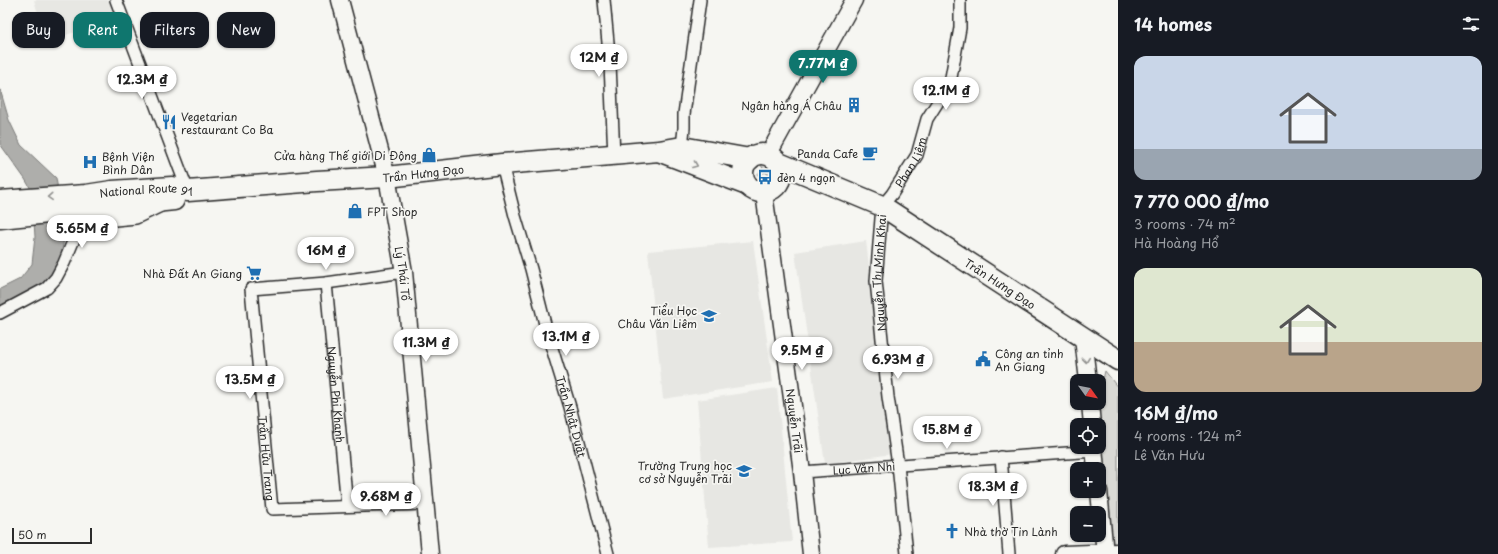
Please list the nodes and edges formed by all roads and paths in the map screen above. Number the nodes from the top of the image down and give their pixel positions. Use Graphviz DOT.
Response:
graph roads {
  1 [pos="116,0"];
  2 [pos="340,0"];
  3 [pos="604,0"];
  4 [pos="700,0"];
  5 [pos="854,0"];
  6 [pos="960,0"];
  7 [pos="682,147"];
  8 [pos="659,151"];
  9 [pos="614,156"];
  10 [pos="766,159"];
  11 [pos="502,164"];
  12 [pos="387,177"];
  13 [pos="761,189"];
  14 [pos="181,196"];
  15 [pos="882,206"];
  16 [pos="4,209"];
  17 [pos="404,272"];
  18 [pos="326,283"];
  19 [pos="0,313"];
  20 [pos="1084,338"];
  21 [pos="1118,360"];
  22 [pos="1087,374"];
  23 [pos="1070,451"];
  24 [pos="1001,457"];
  25 [pos="898,465"];
  26 [pos="802,472"];
  27 [pos="1100,498"];
  28 [pos="425,504"];
  29 [pos="347,506"];
  30 [pos="1109,552"];
  31 [pos="430,554"];
  32 [pos="608,554"];
  33 [pos="811,554"];
  34 [pos="907,554"];
  35 [pos="1009,554"];
  36 [pos="1064,554"];
  1 -- 14 [label="street"];
  2 -- 12 [label="street, Lý Thái Tổ"];
  3 -- 9 [label="street"];
  4 -- 7 [label="street"];
  5 -- 10 [label="street"];
  6 -- 15 [label="street, Phan Liêm"];
  7 -- 8 [label="highway, Trần Hưng Đạo"];
  7 -- 10 [label="highway, Trần Hưng Đạo"];
  8 -- 9 [label="highway, Trần Hưng Đạo"];
  8 -- 13 [label="highway, Trần Hưng Đạo, one-way"];
  9 -- 11 [label="highway, Trần Hưng Đạo"];
  10 -- 13 [label="highway"];
  10 -- 13 [label="highway"];
  10 -- 15 [label="highway, Trần Hưng Đạo"];
  11 -- 12 [label="highway, Trần Hưng Đạo"];
  11 -- 32 [label="street, Trần Nhật Duật"];
  12 -- 14 [label="highway, Trần Hưng Đạo"];
  12 -- 17 [label="street, Lý Thái Tổ"];
  13 -- 15 [label="highway, Trần Hưng Đạo"];
  13 -- 26 [label="street, Nguyễn Trãi"];
  14 -- 16 [label="highway, National Route 91"];
  14 -- 19 [label="street"];
  15 -- 20 [label="highway, Trần Hưng Đạo"];
  15 -- 25 [label="street, Nguyễn Thị Minh Khai"];
  17 -- 18 [label="street"];
  17 -- 28 [label="street, Lý Thái Tổ"];
  18 -- 29 [label="street, Nguyễn Phi Khanh"];
  18 -- 29 [label="street, Trần Hữu Trang"];
  20 -- 21 [label="highway, Trần Hưng Đạo"];
  20 -- 22 [label="street, one-way"];
  23 -- 24 [label="street, Lục Văn Nhì"];
  24 -- 25 [label="street, Lục Văn Nhì"];
  24 -- 35 [label="street"];
  25 -- 26 [label="street, Lục Văn Nhì"];
  25 -- 34 [label="street, Nguyễn Thị Minh Khai"];
  26 -- 33 [label="street, Nguyễn Trãi"];
  27 -- 30 [label="street"];
  28 -- 29 [label="street"];
  28 -- 31 [label="street, Lý Thái Tổ"];
  30 -- 36 [label="street"];
}
